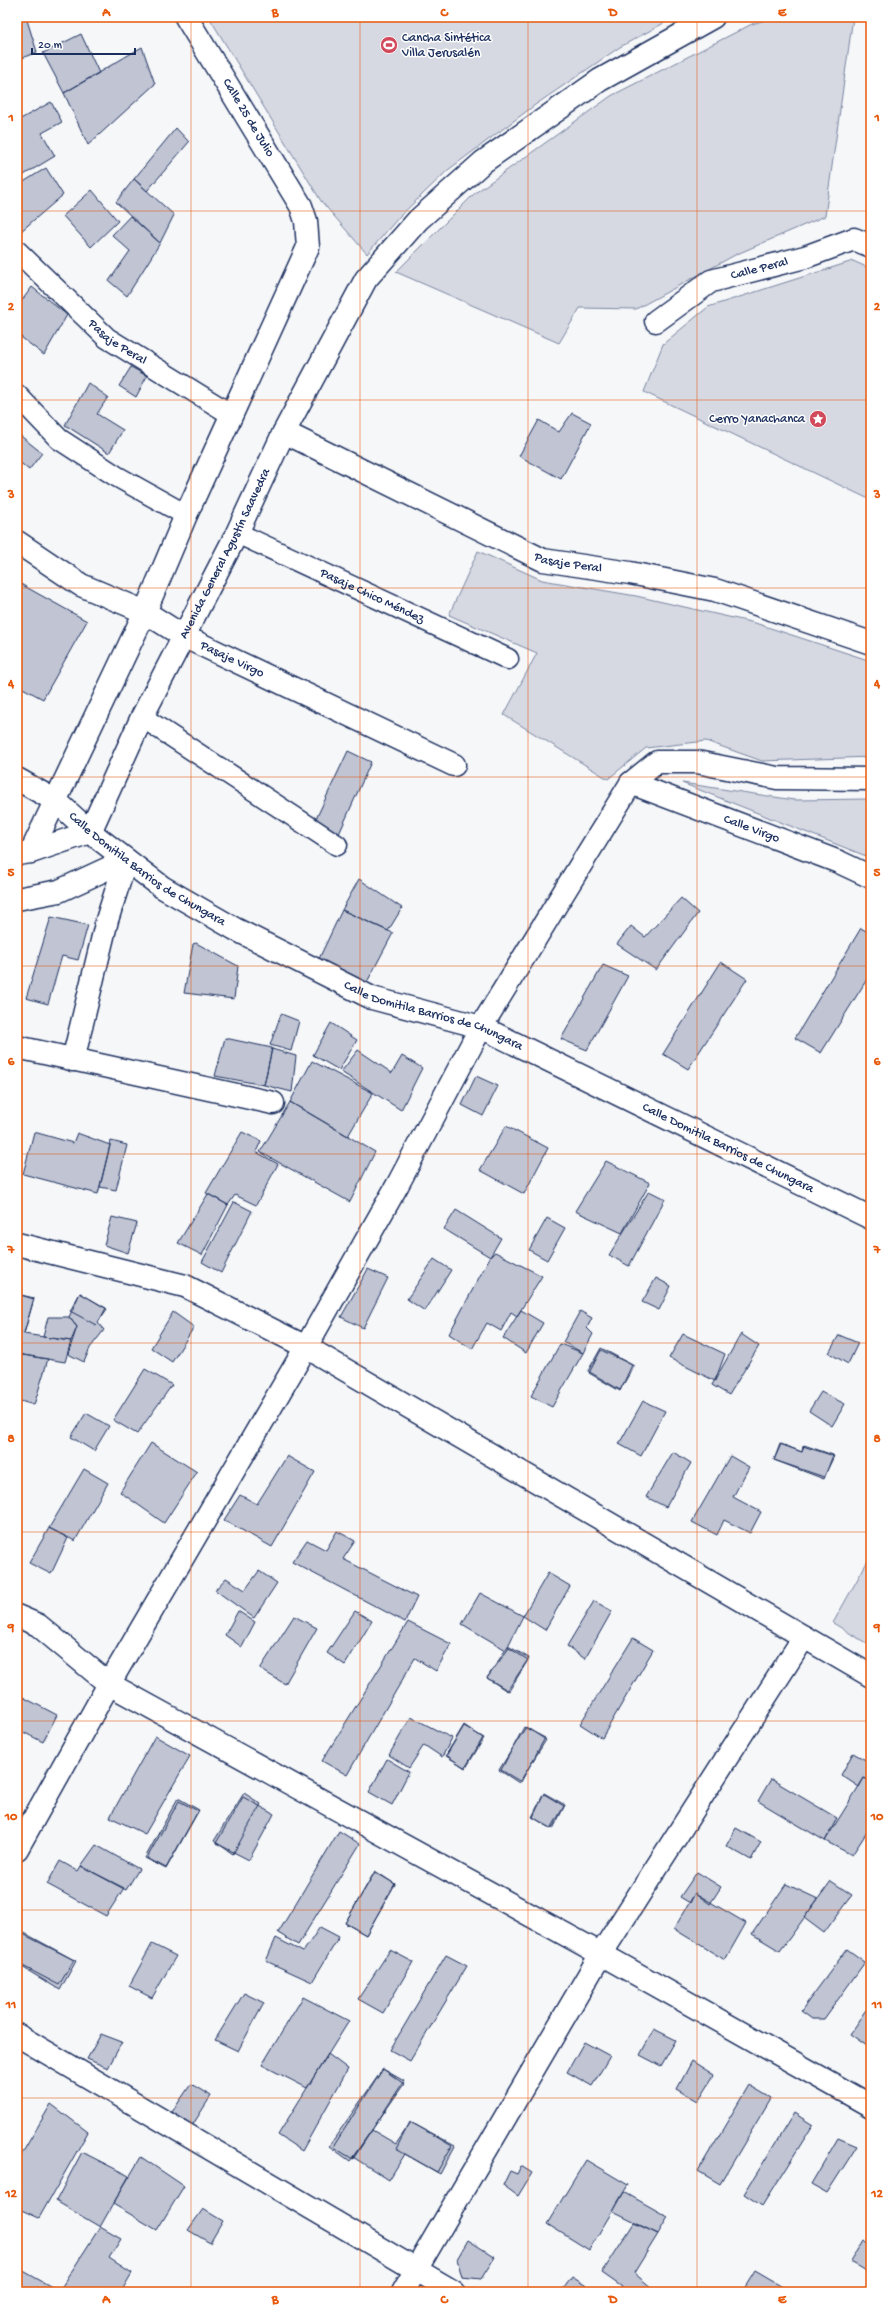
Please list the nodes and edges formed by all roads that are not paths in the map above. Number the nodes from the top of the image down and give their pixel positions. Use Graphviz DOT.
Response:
graph roads {
  1 [pos="186,17"];
  2 [pos="713,17"];
  3 [pos="871,246"];
  4 [pos="17,251"];
  5 [pos="656,320"];
  6 [pos="17,395"];
  7 [pos="232,415"];
  8 [pos="284,432"];
  9 [pos="186,515"];
  10 [pos="237,533"];
  11 [pos="17,542"];
  12 [pos="145,612"];
  13 [pos="183,636"];
  14 [pos="871,643"];
  15 [pos="508,659"];
  16 [pos="142,717"];
  17 [pos="454,765"];
  18 [pos="17,779"];
  19 [pos="871,779"];
  20 [pos="631,784"];
  21 [pos="56,801"];
  22 [pos="90,832"];
  23 [pos="337,845"];
  24 [pos="24,853"];
  25 [pos="126,860"];
  26 [pos="871,877"];
  27 [pos="17,899"];
  28 [pos="481,1028"];
  29 [pos="17,1047"];
  30 [pos="73,1060"];
  31 [pos="273,1103"];
  32 [pos="871,1218"];
  33 [pos="17,1244"];
  34 [pos="306,1347"];
  35 [pos="17,1616"];
  36 [pos="804,1637"];
  37 [pos="871,1676"];
  38 [pos="109,1684"];
  39 [pos="17,1849"];
  40 [pos="601,1954"];
  41 [pos="17,2035"];
  42 [pos="871,2106"];
  43 [pos="418,2270"];
  44 [pos="403,2292"];
  45 [pos="454,2292"];
  1 -- 7 [label="street, Calle 25 de Julio"];
  2 -- 8 [label="street, Avenida General Agustín Saavedra"];
  3 -- 5 [label="street, Calle Peral"];
  4 -- 7 [label="lane, Pasaje Peral"];
  6 -- 9 [label="lane"];
  7 -- 9 [label="street, Calle 25 de Julio"];
  8 -- 10 [label="street, Avenida General Agustín Saavedra"];
  8 -- 14 [label="street, Pasaje Peral"];
  9 -- 12 [label="street, Calle 25 de Julio"];
  10 -- 13 [label="street, Avenida General Agustín Saavedra"];
  10 -- 15 [label="lane, Pasaje Chico Méndez"];
  11 -- 12 [label="street, Pasaje Virgo"];
  12 -- 13 [label="street, Pasaje Virgo"];
  12 -- 21 [label="street, Calle 25 de Julio"];
  13 -- 16 [label="street, Avenida General Agustín Saavedra"];
  13 -- 17 [label="street, Pasaje Virgo"];
  16 -- 22 [label="street, Avenida General Agustín Saavedra"];
  16 -- 23 [label="lane"];
  18 -- 21 [label="street, Calle Domitila Barrios de Chungara"];
  19 -- 20 [label="street"];
  20 -- 26 [label="street, Calle Virgo"];
  20 -- 28 [label="street"];
  21 -- 22 [label="street, Calle Domitila Barrios de Chungara"];
  21 -- 24 [label="street, Calle 25 de Julio"];
  22 -- 24 [label="street"];
  22 -- 25 [label="street, Calle Domitila Barrios de Chungara"];
  25 -- 27 [label="street"];
  25 -- 28 [label="street, Calle Domitila Barrios de Chungara"];
  25 -- 30 [label="street"];
  28 -- 32 [label="street, Calle Domitila Barrios de Chungara"];
  28 -- 34 [label="street"];
  29 -- 30 [label="street"];
  30 -- 31 [label="street"];
  33 -- 34 [label="street"];
  34 -- 36 [label="street"];
  34 -- 38 [label="street"];
  35 -- 38 [label="street"];
  36 -- 37 [label="street"];
  36 -- 40 [label="street"];
  38 -- 39 [label="street"];
  38 -- 40 [label="street"];
  40 -- 42 [label="street"];
  40 -- 43 [label="street"];
  41 -- 43 [label="street"];
  43 -- 44 [label="street"];
  43 -- 45 [label="street"];
}
